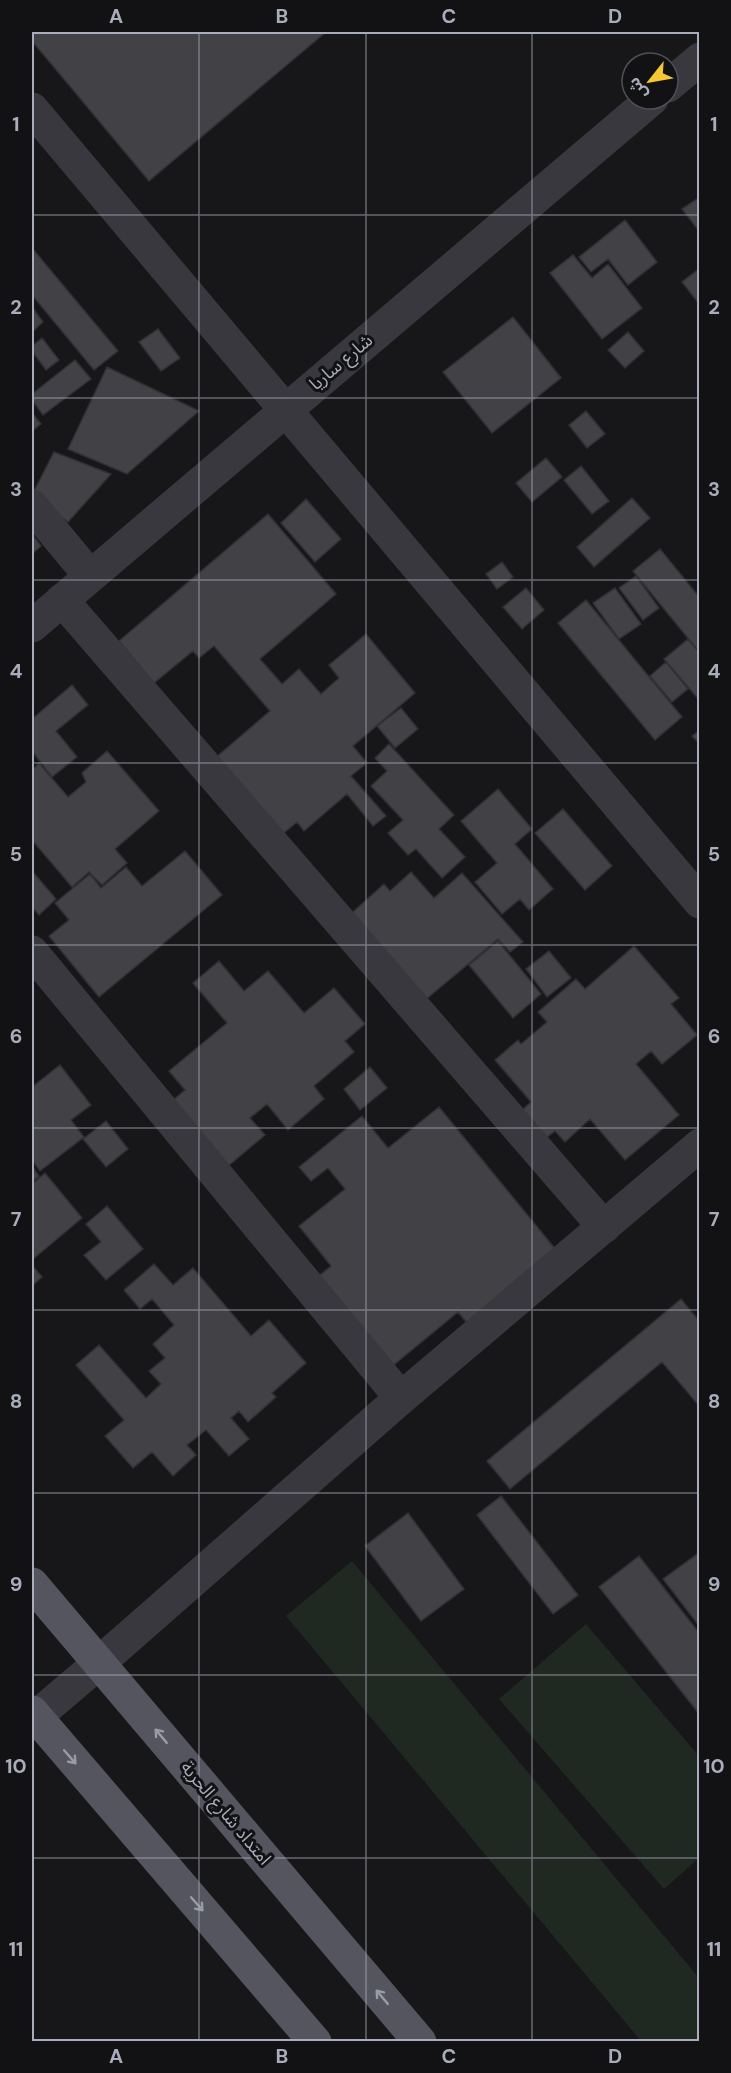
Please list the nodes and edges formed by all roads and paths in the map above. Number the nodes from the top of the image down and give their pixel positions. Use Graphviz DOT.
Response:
graph roads {
  1 [pos="699,59"];
  2 [pos="680,76"];
  3 [pos="32,109"];
  4 [pos="638,111"];
  5 [pos="284,409"];
  6 [pos="32,506"];
  7 [pos="90,576"];
  8 [pos="62,600"];
  9 [pos="32,626"];
  10 [pos="699,902"];
  11 [pos="32,952"];
  12 [pos="699,1145"];
  13 [pos="604,1227"];
  14 [pos="401,1398"];
  15 [pos="32,1584"];
  16 [pos="99,1663"];
  17 [pos="33,1716"];
  18 [pos="315,2042"];
  19 [pos="420,2042"];
  1 -- 2 [label="street"];
  3 -- 5 [label="street"];
  4 -- 5 [label="street, شارع ساريا"];
  5 -- 7 [label="street, شارع ساريا"];
  5 -- 10 [label="street"];
  6 -- 7 [label="street"];
  7 -- 8 [label="street, شارع ساريا"];
  8 -- 9 [label="street, شارع ساريا"];
  8 -- 13 [label="street"];
  11 -- 14 [label="street"];
  12 -- 13 [label="street"];
  13 -- 14 [label="street"];
  14 -- 16 [label="street"];
  15 -- 16 [label="main road, امتداد شارع الحرية"];
  16 -- 17 [label="street"];
  19 -- 16 [label="main road, امتداد شارع الحرية, one-way"];
  17 -- 18 [label="main road, one-way"];
}
